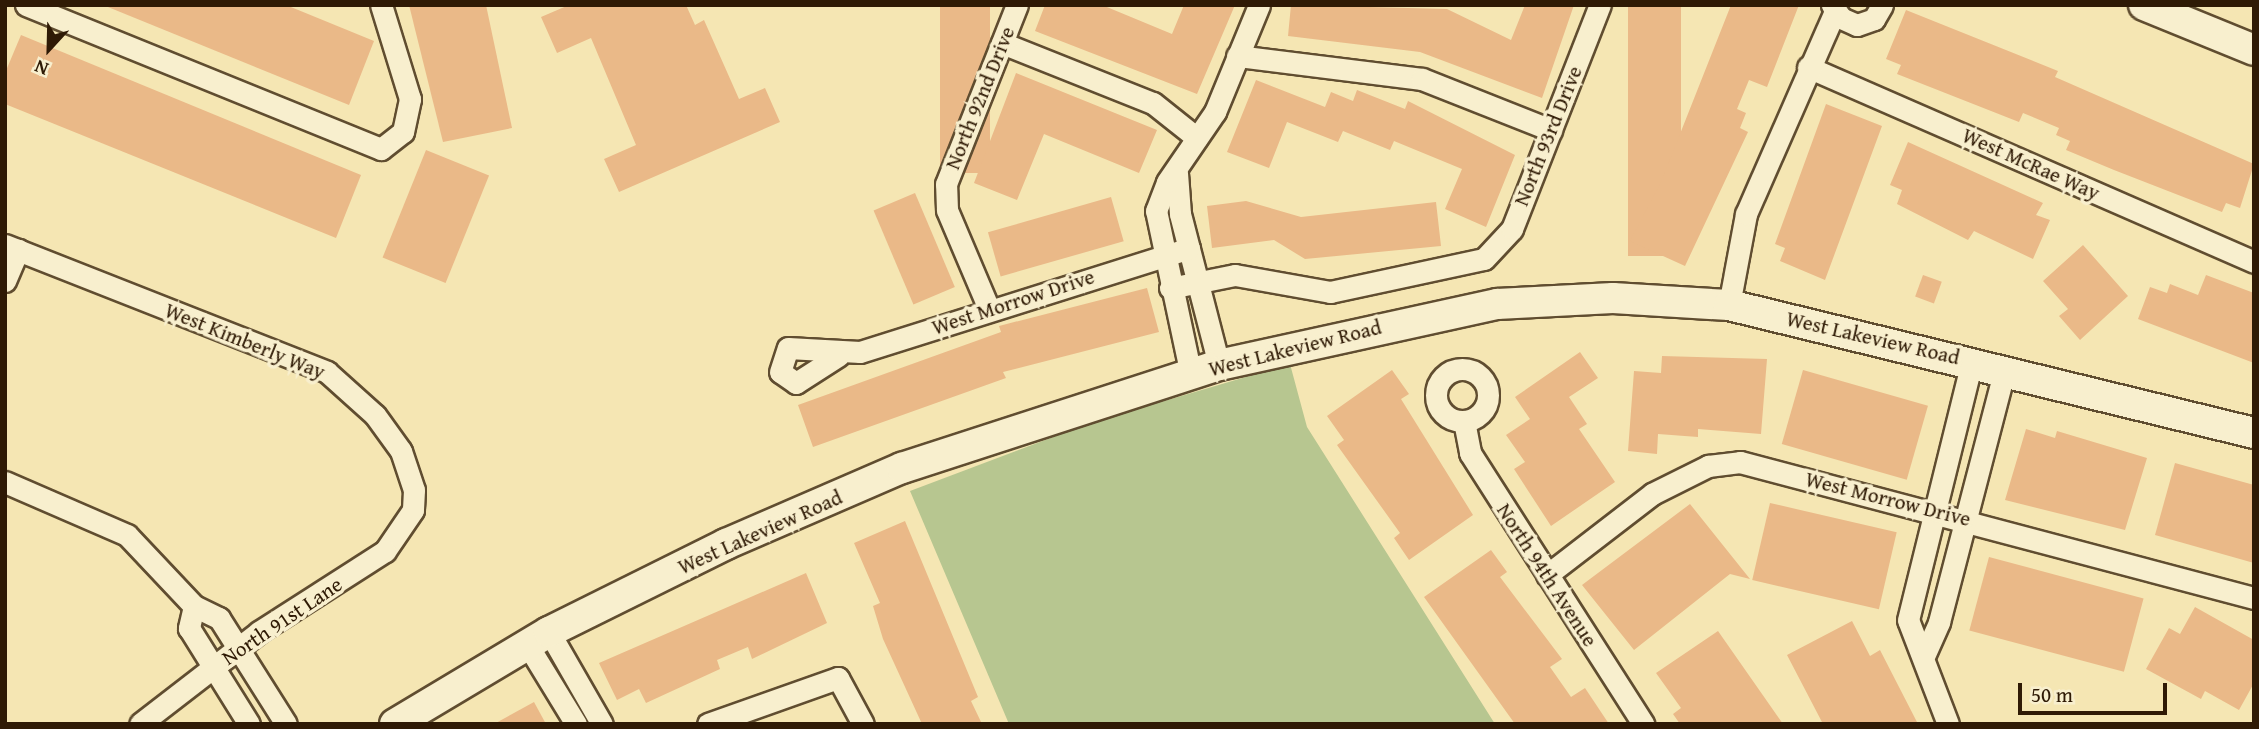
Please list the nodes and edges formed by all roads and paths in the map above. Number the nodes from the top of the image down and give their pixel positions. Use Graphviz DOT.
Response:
graph roads {
  1 [pos="26,5"];
  2 [pos="381,5"];
  3 [pos="1017,5"];
  4 [pos="1259,5"];
  5 [pos="1600,5"];
  6 [pos="1882,5"];
  7 [pos="2144,5"];
  8 [pos="1834,8"];
  9 [pos="1002,43"];
  10 [pos="2254,50"];
  11 [pos="1237,56"];
  12 [pos="1808,67"];
  13 [pos="1551,130"];
  14 [pos="1197,138"];
  15 [pos="1177,173"];
  16 [pos="12,248"];
  17 [pos="1189,248"];
  18 [pos="1163,255"];
  19 [pos="2254,262"];
  20 [pos="5,281"];
  21 [pos="1197,281"];
  22 [pos="1170,288"];
  23 [pos="1729,305"];
  24 [pos="989,309"];
  25 [pos="838,356"];
  26 [pos="1972,361"];
  27 [pos="1219,365"];
  28 [pos="2005,369"];
  29 [pos="1191,375"];
  30 [pos="1464,421"];
  31 [pos="2254,433"];
  32 [pos="5,482"];
  33 [pos="413,510"];
  34 [pos="1933,511"];
  35 [pos="1965,519"];
  36 [pos="1546,575"];
  37 [pos="2254,598"];
  38 [pos="194,606"];
  39 [pos="538,638"];
  40 [pos="238,648"];
  41 [pos="1925,654"];
  42 [pos="213,667"];
  43 [pos="140,724"];
  44 [pos="249,724"];
  45 [pos="286,724"];
  46 [pos="395,724"];
  47 [pos="576,724"];
  48 [pos="602,724"];
  49 [pos="708,724"];
  50 [pos="863,724"];
  51 [pos="1643,724"];
  52 [pos="1948,724"];
  1 -- 2 [label="street"];
  3 -- 9 [label="street, North 92nd Drive"];
  4 -- 11 [label="street"];
  5 -- 13 [label="street, North 93rd Drive"];
  6 -- 8 [label="street"];
  7 -- 10 [label="street"];
  8 -- 12 [label="street"];
  9 -- 14 [label="street"];
  9 -- 24 [label="street, North 92nd Drive"];
  11 -- 13 [label="street"];
  11 -- 14 [label="street"];
  12 -- 19 [label="street, West McRae Way"];
  12 -- 23 [label="street"];
  13 -- 21 [label="street, North 93rd Drive"];
  14 -- 15 [label="street"];
  15 -- 17 [label="street"];
  15 -- 18 [label="street"];
  16 -- 20 [label="street"];
  16 -- 33 [label="street, West Kimberly Way"];
  17 -- 18 [label="street, West Morrow Drive"];
  17 -- 21 [label="street"];
  18 -- 22 [label="street"];
  18 -- 24 [label="street, West Morrow Drive"];
  21 -- 22 [label="street"];
  21 -- 27 [label="street"];
  22 -- 29 [label="street"];
  23 -- 26 [label="street, West Lakeview Road"];
  23 -- 27 [label="street, West Lakeview Road"];
  24 -- 25 [label="street, West Morrow Drive"];
  26 -- 28 [label="street, West Lakeview Road"];
  26 -- 34 [label="street"];
  27 -- 29 [label="street, West Lakeview Road"];
  28 -- 31 [label="street, West Lakeview Road"];
  28 -- 35 [label="street"];
  29 -- 39 [label="street, West Lakeview Road"];
  30 -- 36 [label="street, North 94th Avenue"];
  32 -- 38 [label="street"];
  33 -- 40 [label="street, North 91st Lane"];
  34 -- 35 [label="street, West Morrow Drive"];
  34 -- 36 [label="street, West Morrow Drive"];
  34 -- 41 [label="street"];
  35 -- 37 [label="street, West Morrow Drive"];
  35 -- 41 [label="street"];
  36 -- 51 [label="street, North 94th Avenue"];
  38 -- 40 [label="street"];
  38 -- 42 [label="street"];
  39 -- 46 [label="street, West Lakeview Road"];
  39 -- 47 [label="street"];
  39 -- 48 [label="street"];
  40 -- 42 [label="street, North 91st Lane"];
  40 -- 45 [label="street"];
  41 -- 52 [label="street"];
  42 -- 43 [label="street, North 91st Lane"];
  42 -- 44 [label="street"];
  49 -- 50 [label="street"];
}
